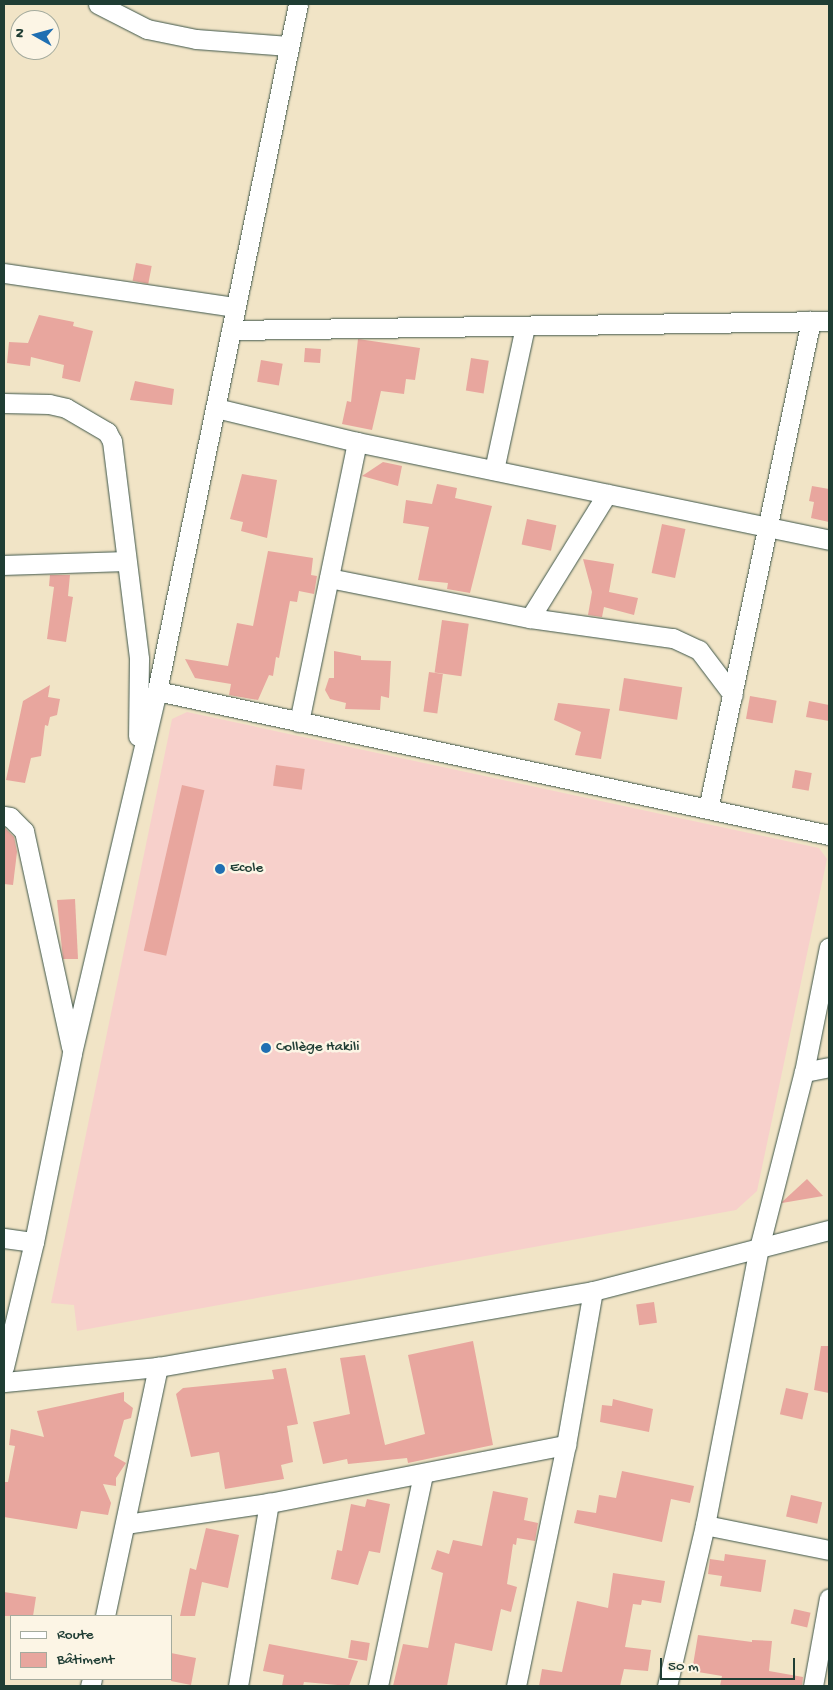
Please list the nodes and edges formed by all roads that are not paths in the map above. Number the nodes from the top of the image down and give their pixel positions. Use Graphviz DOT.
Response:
graph roads {
  1 [pos="98,4"];
  2 [pos="298,4"];
  3 [pos="289,46"];
  4 [pos="4,273"];
  5 [pos="235,307"];
  6 [pos="820,321"];
  7 [pos="525,327"];
  8 [pos="231,330"];
  9 [pos="4,403"];
  10 [pos="216,408"];
  11 [pos="357,442"];
  12 [pos="494,470"];
  13 [pos="607,494"];
  14 [pos="770,528"];
  15 [pos="829,540"];
  16 [pos="125,560"];
  17 [pos="4,565"];
  18 [pos="328,578"];
  19 [pos="530,618"];
  20 [pos="157,691"];
  21 [pos="733,695"];
  22 [pos="298,722"];
  23 [pos="138,770"];
  24 [pos="708,809"];
  25 [pos="4,816"];
  26 [pos="829,836"];
  27 [pos="829,948"];
  28 [pos="72,1053"];
  29 [pos="829,1067"];
  30 [pos="804,1072"];
  31 [pos="829,1230"];
  32 [pos="4,1238"];
  33 [pos="34,1242"];
  34 [pos="759,1248"];
  35 [pos="593,1291"];
  36 [pos="4,1366"];
  37 [pos="158,1367"];
  38 [pos="4,1382"];
  39 [pos="566,1445"];
  40 [pos="423,1475"];
  41 [pos="269,1503"];
  42 [pos="126,1524"];
  43 [pos="705,1525"];
  44 [pos="829,1550"];
  45 [pos="829,1598"];
  46 [pos="105,1615"];
  47 [pos="238,1686"];
  48 [pos="378,1686"];
  49 [pos="516,1686"];
  50 [pos="667,1686"];
  51 [pos="813,1686"];
  1 -- 3 [label="street"];
  2 -- 3 [label="street"];
  3 -- 5 [label="street"];
  4 -- 5 [label="street"];
  5 -- 8 [label="street"];
  6 -- 7 [label="street"];
  6 -- 14 [label="street"];
  7 -- 8 [label="street"];
  7 -- 12 [label="street"];
  8 -- 10 [label="street"];
  9 -- 16 [label="street"];
  10 -- 11 [label="street"];
  10 -- 20 [label="street"];
  11 -- 12 [label="street"];
  11 -- 18 [label="street"];
  12 -- 13 [label="street"];
  13 -- 14 [label="street"];
  13 -- 19 [label="street"];
  14 -- 15 [label="street"];
  14 -- 21 [label="street"];
  16 -- 17 [label="street"];
  16 -- 23 [label="street"];
  18 -- 19 [label="street"];
  18 -- 22 [label="street"];
  19 -- 21 [label="street"];
  20 -- 22 [label="street"];
  20 -- 23 [label="street"];
  21 -- 24 [label="street"];
  22 -- 24 [label="street"];
  23 -- 28 [label="street"];
  24 -- 26 [label="street"];
  25 -- 28 [label="street"];
  27 -- 30 [label="street"];
  28 -- 33 [label="street"];
  29 -- 30 [label="street"];
  30 -- 34 [label="street"];
  31 -- 34 [label="street"];
  32 -- 33 [label="street"];
  33 -- 36 [label="street"];
  34 -- 35 [label="street"];
  34 -- 43 [label="street"];
  35 -- 37 [label="street"];
  35 -- 39 [label="street"];
  37 -- 38 [label="street"];
  37 -- 42 [label="street"];
  39 -- 40 [label="street"];
  39 -- 49 [label="street"];
  40 -- 41 [label="street"];
  40 -- 48 [label="street"];
  41 -- 42 [label="street"];
  41 -- 47 [label="street"];
  42 -- 46 [label="street"];
  43 -- 44 [label="street"];
  43 -- 50 [label="street"];
  45 -- 51 [label="street"];
}
